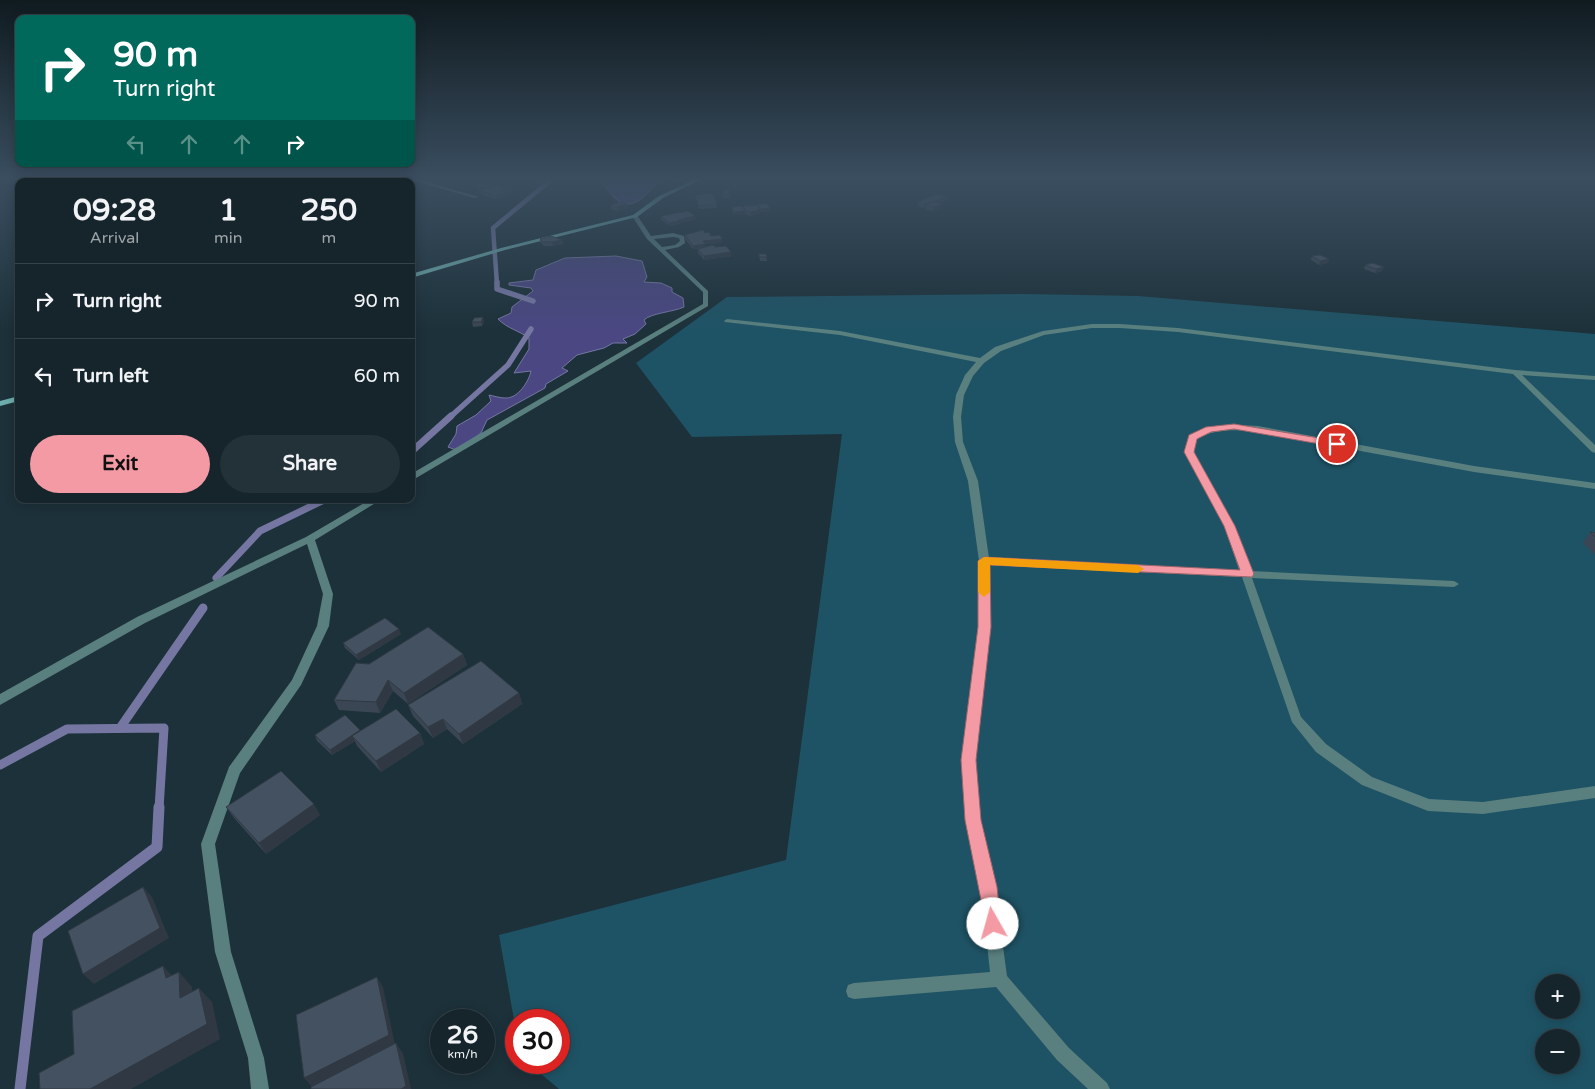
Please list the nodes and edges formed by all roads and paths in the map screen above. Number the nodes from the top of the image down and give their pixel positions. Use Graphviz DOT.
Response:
graph roads {
  1 [pos="578,230"];
  2 [pos="643,230"];
  3 [pos="648,238"];
  4 [pos="661,249"];
  5 [pos="415,275"];
  6 [pos="727,321"];
  7 [pos="981,361"];
  8 [pos="1515,372"];
  9 [pos="1595,378"];
  10 [pos="15,399"];
  11 [pos="0,404"];
  12 [pos="1595,450"];
  13 [pos="415,476"];
  14 [pos="1595,486"];
  15 [pos="370,503"];
  16 [pos="310,539"];
  17 [pos="984,561"];
  18 [pos="1248,574"];
  19 [pos="1454,584"];
  20 [pos="0,700"];
  21 [pos="1595,792"];
  22 [pos="999,979"];
  23 [pos="854,991"];
  24 [pos="260,1089"];
  25 [pos="1100,1089"];
  1 -- 5 [label="street"];
  2 -- 3 [label="street"];
  3 -- 4 [label="street"];
  3 -- 4 [label="street"];
  4 -- 13 [label="street"];
  6 -- 7 [label="street"];
  7 -- 8 [label="street"];
  7 -- 17 [label="street"];
  8 -- 9 [label="street"];
  8 -- 12 [label="street"];
  10 -- 11 [label="street"];
  14 -- 18 [label="street"];
  15 -- 16 [label="street"];
  16 -- 20 [label="street"];
  16 -- 24 [label="street"];
  17 -- 18 [label="street"];
  17 -- 22 [label="street"];
  18 -- 19 [label="street"];
  18 -- 21 [label="street"];
  22 -- 23 [label="street"];
  22 -- 25 [label="street"];
}
